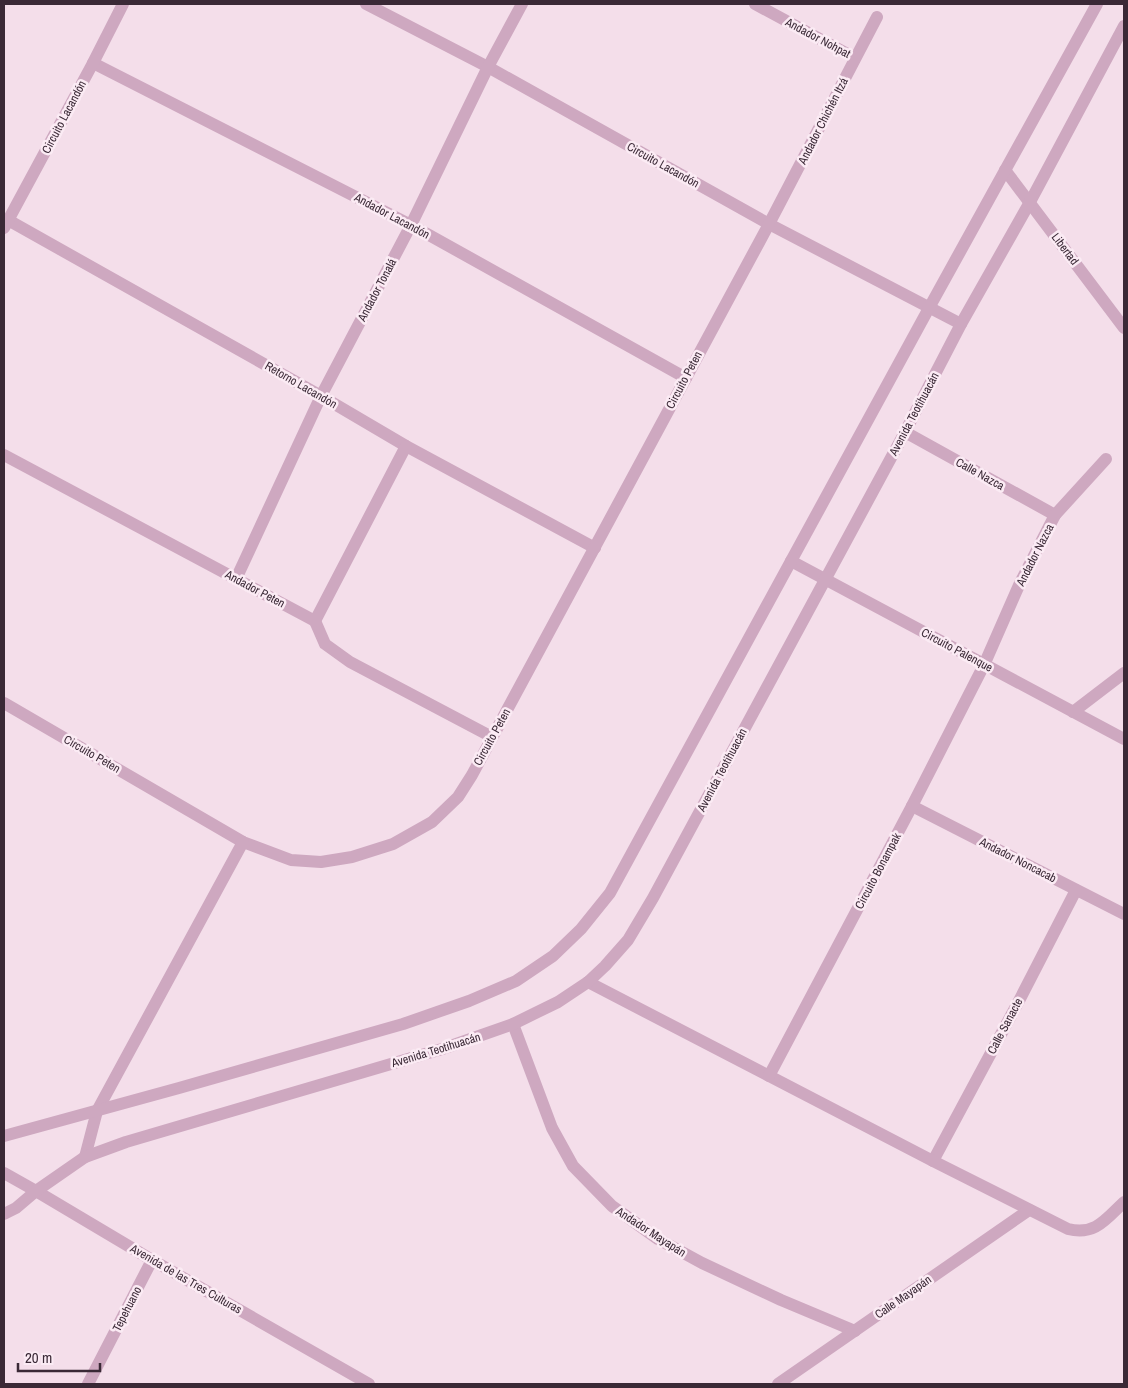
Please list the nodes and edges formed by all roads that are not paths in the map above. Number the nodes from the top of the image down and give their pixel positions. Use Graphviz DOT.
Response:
graph roads {
  1 [pos="123,4"];
  2 [pos="366,4"];
  3 [pos="522,4"];
  4 [pos="755,4"];
  5 [pos="1097,4"];
  6 [pos="877,17"];
  7 [pos="1124,26"];
  8 [pos="856,58"];
  9 [pos="93,63"];
  10 [pos="488,67"];
  11 [pos="1005,170"];
  12 [pos="1030,202"];
  13 [pos="6,224"];
  14 [pos="769,224"];
  15 [pos="411,225"];
  16 [pos="929,308"];
  17 [pos="961,324"];
  18 [pos="1124,328"];
  19 [pos="686,378"];
  20 [pos="321,396"];
  21 [pos="905,432"];
  22 [pos="406,446"];
  23 [pos="4,455"];
  24 [pos="1106,459"];
  25 [pos="1055,515"];
  26 [pos="594,548"];
  27 [pos="791,561"];
  28 [pos="236,579"];
  29 [pos="824,579"];
  30 [pos="315,621"];
  31 [pos="984,665"];
  32 [pos="1124,673"];
  33 [pos="4,703"];
  34 [pos="1073,712"];
  35 [pos="492,737"];
  36 [pos="1124,740"];
  37 [pos="912,806"];
  38 [pos="243,842"];
  39 [pos="1076,890"];
  40 [pos="1124,914"];
  41 [pos="588,982"];
  42 [pos="513,1024"];
  43 [pos="769,1076"];
  44 [pos="97,1111"];
  45 [pos="4,1136"];
  46 [pos="85,1157"];
  47 [pos="933,1161"];
  48 [pos="4,1173"];
  49 [pos="36,1190"];
  50 [pos="1124,1202"];
  51 [pos="1029,1210"];
  52 [pos="4,1214"];
  53 [pos="152,1260"];
  54 [pos="855,1331"];
  55 [pos="88,1384"];
  56 [pos="369,1384"];
  57 [pos="778,1384"];
  1 -- 9 [label="street, Circuito Lacandón"];
  2 -- 10 [label="street, Circuito Lacandón"];
  3 -- 10 [label="street, Andador Tonalá"];
  4 -- 8 [label="street, Andador Nohpat"];
  5 -- 11 [label="street"];
  6 -- 8 [label="street, Andador Chichén Itzá"];
  7 -- 12 [label="street, Avenida Teotihuacán"];
  8 -- 14 [label="street, Andador Chichén Itzá"];
  9 -- 13 [label="street, Circuito Lacandón"];
  9 -- 15 [label="street, Andador Lacandón"];
  10 -- 14 [label="street, Circuito Lacandón"];
  10 -- 15 [label="street, Andador Tonalá"];
  11 -- 12 [label="street, Libertad"];
  11 -- 16 [label="street"];
  12 -- 17 [label="street, Avenida Teotihuacán"];
  12 -- 18 [label="street, Libertad"];
  13 -- 20 [label="street, Retorno Lacandón"];
  14 -- 16 [label="street, Circuito Lacandón"];
  14 -- 19 [label="street, Circuito Peten"];
  15 -- 19 [label="street, Andador Lacandón"];
  15 -- 20 [label="street, Andador Tonalá"];
  16 -- 17 [label="street, Circuito Lacandón"];
  16 -- 27 [label="street"];
  17 -- 21 [label="street, Avenida Teotihuacán"];
  19 -- 26 [label="street, Circuito Peten"];
  20 -- 22 [label="street, Retorno Lacandón"];
  20 -- 28 [label="street, Andador Tonalá"];
  21 -- 25 [label="street, Calle Nazca"];
  21 -- 29 [label="street, Avenida Teotihuacán"];
  22 -- 26 [label="street, Retorno Lacandón"];
  22 -- 30 [label="street"];
  23 -- 28 [label="street, Andador Peten"];
  24 -- 25 [label="street, Andador Nazca"];
  25 -- 31 [label="street, Andador Nazca"];
  26 -- 35 [label="street, Circuito Peten"];
  27 -- 29 [label="street, Circuito Palenque"];
  27 -- 44 [label="street"];
  28 -- 30 [label="street, Andador Peten"];
  29 -- 31 [label="street, Circuito Palenque"];
  29 -- 41 [label="street, Avenida Teotihuacán"];
  30 -- 35 [label="street"];
  31 -- 34 [label="street, Circuito Palenque"];
  31 -- 37 [label="street, Circuito Bonampak"];
  32 -- 34 [label="street"];
  33 -- 38 [label="street, Circuito Peten"];
  34 -- 36 [label="street, Circuito Palenque"];
  35 -- 38 [label="street, Circuito Peten"];
  37 -- 39 [label="street, Andador Noncacab"];
  37 -- 43 [label="street, Circuito Bonampak"];
  38 -- 44 [label="street"];
  39 -- 40 [label="street, Andador Noncacab"];
  39 -- 47 [label="street, Calle Sanacte"];
  41 -- 42 [label="street, Avenida Teotihuacán"];
  41 -- 43 [label="street"];
  42 -- 46 [label="street, Avenida Teotihuacán"];
  42 -- 54 [label="street, Andador Mayapán"];
  43 -- 47 [label="street"];
  44 -- 45 [label="street"];
  44 -- 46 [label="street"];
  46 -- 49 [label="street, Avenida Teotihuacán"];
  47 -- 51 [label="street"];
  48 -- 49 [label="street, Avenida de las Tres Culturas"];
  49 -- 52 [label="street, Avenida Teotihuacán"];
  49 -- 53 [label="street, Avenida de las Tres Culturas"];
  50 -- 51 [label="street"];
  51 -- 54 [label="street, Calle Mayapán"];
  53 -- 55 [label="street, Tepehuano"];
  53 -- 56 [label="street, Avenida de las Tres Culturas"];
  54 -- 57 [label="street, Calle Mayapán"];
}
